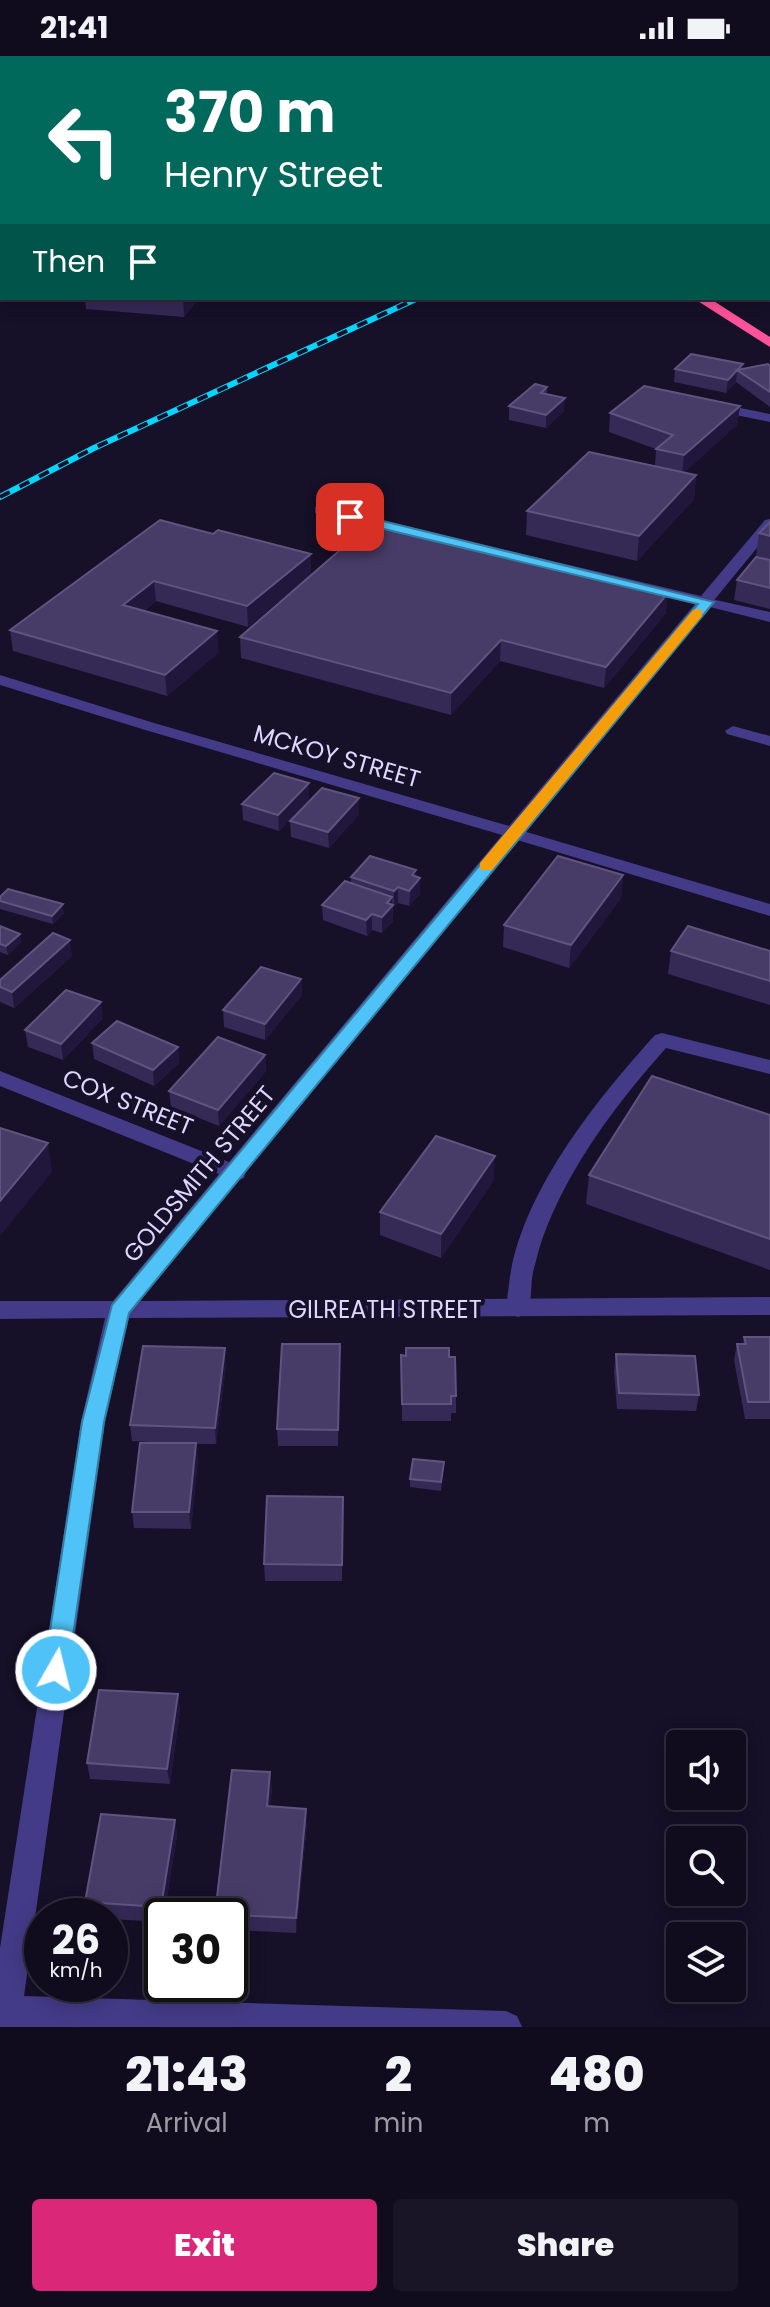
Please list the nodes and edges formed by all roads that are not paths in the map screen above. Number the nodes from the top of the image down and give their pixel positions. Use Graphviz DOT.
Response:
graph roads {
  1 [pos="704,301"];
  2 [pos="766,337"];
  3 [pos="698,403"];
  4 [pos="770,418"];
  5 [pos="320,510"];
  6 [pos="770,523"];
  7 [pos="707,602"];
  8 [pos="770,617"];
  9 [pos="0,680"];
  10 [pos="733,731"];
  11 [pos="770,741"];
  12 [pos="513,833"];
  13 [pos="770,910"];
  14 [pos="770,1067"];
  15 [pos="0,1078"];
  16 [pos="236,1173"];
  17 [pos="770,1306"];
  18 [pos="518,1308"];
  19 [pos="0,1310"];
  20 [pos="119,1310"];
  21 [pos="3,2011"];
  22 [pos="506,2027"];
  1 -- 2 [label="highway"];
  3 -- 4 [label="street"];
  5 -- 7 [label="street"];
  6 -- 7 [label="street, GOLDSMITH STREET"];
  7 -- 8 [label="street"];
  7 -- 12 [label="street, GOLDSMITH STREET"];
  9 -- 12 [label="street, MCKOY STREET"];
  10 -- 11 [label="street"];
  12 -- 13 [label="street, MCKOY STREET"];
  12 -- 16 [label="street, GOLDSMITH STREET"];
  14 -- 18 [label="street"];
  15 -- 16 [label="street, COX STREET"];
  16 -- 20 [label="street, GOLDSMITH STREET"];
  17 -- 18 [label="street, GILREATH STREET"];
  18 -- 20 [label="street, GILREATH STREET"];
  19 -- 20 [label="street, GILREATH STREET"];
  20 -- 21 [label="street, GOLDSMITH STREET"];
  21 -- 22 [label="street"];
}
